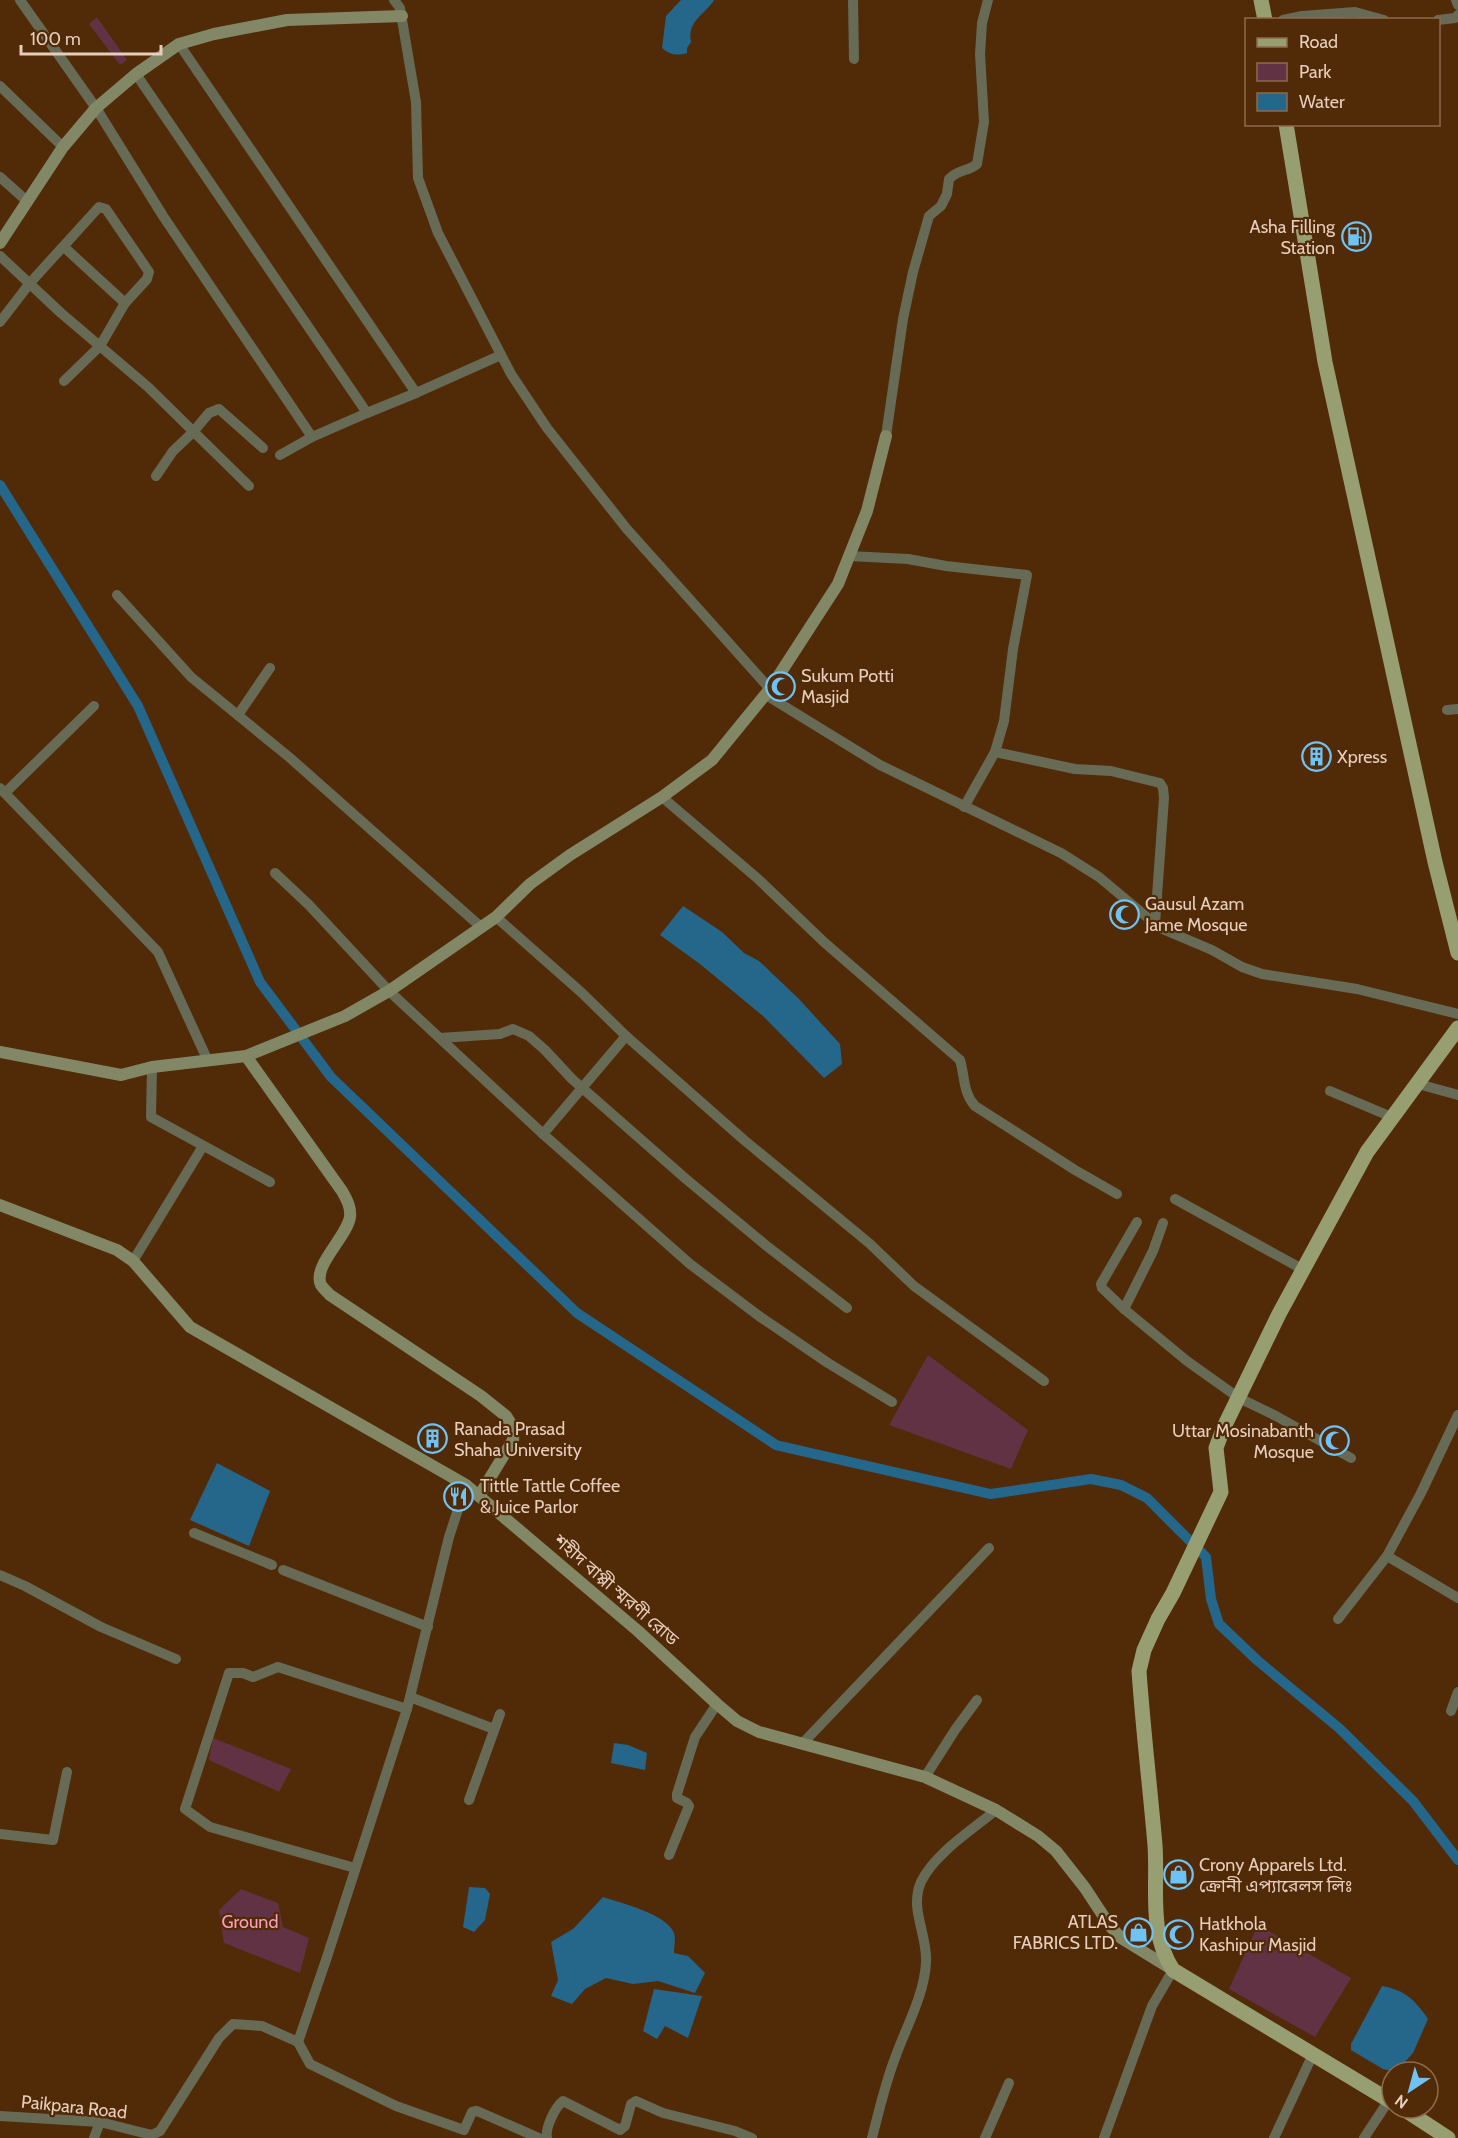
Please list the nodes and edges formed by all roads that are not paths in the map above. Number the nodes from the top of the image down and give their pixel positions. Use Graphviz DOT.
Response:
graph roads {
  1 [pos="20,0"];
  2 [pos="394,0"];
  3 [pos="853,0"];
  4 [pos="988,0"];
  5 [pos="1261,0"];
  6 [pos="1456,0"];
  7 [pos="1458,5"];
  8 [pos="402,16"];
  9 [pos="1457,17"];
  10 [pos="1266,18"];
  11 [pos="1300,18"];
  12 [pos="1377,18"];
  13 [pos="1440,20"];
  14 [pos="179,44"];
  15 [pos="854,59"];
  16 [pos="136,74"];
  17 [pos="0,86"];
  18 [pos="96,108"];
  19 [pos="1286,126"];
  20 [pos="63,147"];
  21 [pos="0,177"];
  22 [pos="28,202"];
  23 [pos="0,243"];
  24 [pos="64,247"];
  25 [pos="0,256"];
  26 [pos="30,283"];
  27 [pos="125,303"];
  28 [pos="0,322"];
  29 [pos="100,346"];
  30 [pos="501,355"];
  31 [pos="64,381"];
  32 [pos="416,393"];
  33 [pos="367,413"];
  34 [pos="193,432"];
  35 [pos="886,436"];
  36 [pos="312,437"];
  37 [pos="263,448"];
  38 [pos="280,455"];
  39 [pos="156,476"];
  40 [pos="249,486"];
  41 [pos="849,556"];
  42 [pos="117,595"];
  43 [pos="270,668"];
  44 [pos="768,692"];
  45 [pos="94,706"];
  46 [pos="238,715"];
  47 [pos="995,752"];
  48 [pos="2,791"];
  49 [pos="662,797"];
  50 [pos="964,807"];
  51 [pos="275,873"];
  52 [pos="496,917"];
  53 [pos="1155,924"];
  54 [pos="482,927"];
  55 [pos="1458,953"];
  56 [pos="389,991"];
  57 [pos="1458,1014"];
  58 [pos="1458,1028"];
  59 [pos="626,1036"];
  60 [pos="440,1038"];
  61 [pos="0,1052"];
  62 [pos="246,1056"];
  63 [pos="208,1061"];
  64 [pos="152,1067"];
  65 [pos="1418,1084"];
  66 [pos="583,1089"];
  67 [pos="1330,1091"];
  68 [pos="1458,1095"];
  69 [pos="1394,1118"];
  70 [pos="543,1134"];
  71 [pos="203,1146"];
  72 [pos="270,1182"];
  73 [pos="1117,1194"];
  74 [pos="1175,1199"];
  75 [pos="0,1205"];
  76 [pos="1137,1222"];
  77 [pos="1163,1223"];
  78 [pos="133,1261"];
  79 [pos="1302,1269"];
  80 [pos="847,1308"];
  81 [pos="1124,1309"];
  82 [pos="1044,1381"];
  83 [pos="1239,1398"];
  84 [pos="892,1402"];
  85 [pos="1458,1415"];
  86 [pos="1351,1458"];
  87 [pos="466,1485"];
  88 [pos="479,1496"];
  89 [pos="194,1533"];
  90 [pos="989,1548"];
  91 [pos="1387,1556"];
  92 [pos="272,1565"];
  93 [pos="283,1570"];
  94 [pos="0,1575"];
  95 [pos="1458,1598"];
  96 [pos="1338,1619"];
  97 [pos="428,1627"];
  98 [pos="176,1659"];
  99 [pos="1458,1692"];
  100 [pos="410,1697"];
  101 [pos="977,1700"];
  102 [pos="717,1704"];
  103 [pos="407,1709"];
  104 [pos="1451,1712"];
  105 [pos="500,1714"];
  106 [pos="494,1729"];
  107 [pos="802,1744"];
  108 [pos="67,1772"];
  109 [pos="925,1777"];
  110 [pos="470,1800"];
  111 [pos="996,1810"];
  112 [pos="0,1834"];
  113 [pos="669,1855"];
  114 [pos="355,1868"];
  115 [pos="1173,1970"];
  116 [pos="298,2042"];
  117 [pos="1313,2054"];
  118 [pos="1009,2082"];
  119 [pos="1380,2095"];
  120 [pos="0,2116"];
  121 [pos="1380,2119"];
  122 [pos="1420,2120"];
  123 [pos="100,2122"];
  124 [pos="94,2138"];
  125 [pos="539,2138"];
  126 [pos="546,2138"];
  127 [pos="752,2138"];
  128 [pos="872,2138"];
  129 [pos="985,2138"];
  130 [pos="1104,2138"];
  131 [pos="1274,2138"];
  132 [pos="1364,2138"];
  133 [pos="1448,2138"];
  1 -- 18 [label="street"];
  2 -- 8 [label="street"];
  3 -- 15 [label="street"];
  4 -- 35 [label="street"];
  5 -- 10 [label="main road"];
  6 -- 7 [label="street"];
  8 -- 14 [label="street"];
  8 -- 30 [label="street"];
  9 -- 13 [label="street"];
  11 -- 12 [label="street"];
  14 -- 16 [label="street"];
  14 -- 32 [label="street"];
  16 -- 18 [label="street"];
  16 -- 33 [label="street"];
  17 -- 20 [label="street"];
  18 -- 20 [label="street"];
  18 -- 36 [label="street"];
  19 -- 55 [label="main road"];
  20 -- 22 [label="street"];
  21 -- 22 [label="street"];
  22 -- 23 [label="street"];
  24 -- 26 [label="street"];
  24 -- 27 [label="street"];
  24 -- 27 [label="street"];
  25 -- 26 [label="street"];
  26 -- 28 [label="street"];
  26 -- 29 [label="street"];
  27 -- 29 [label="street"];
  29 -- 31 [label="street"];
  29 -- 34 [label="street"];
  30 -- 32 [label="street"];
  30 -- 44 [label="street"];
  32 -- 33 [label="street"];
  33 -- 36 [label="street"];
  34 -- 37 [label="street"];
  34 -- 39 [label="street"];
  34 -- 40 [label="street"];
  35 -- 41 [label="street"];
  36 -- 38 [label="street"];
  41 -- 44 [label="street"];
  41 -- 47 [label="street"];
  42 -- 46 [label="street"];
  43 -- 46 [label="street"];
  44 -- 49 [label="street"];
  44 -- 50 [label="street"];
  45 -- 48 [label="street"];
  46 -- 54 [label="street"];
  47 -- 50 [label="street"];
  47 -- 53 [label="street"];
  48 -- 63 [label="street"];
  49 -- 52 [label="street"];
  49 -- 73 [label="street"];
  50 -- 53 [label="street"];
  51 -- 56 [label="street"];
  52 -- 54 [label="street"];
  52 -- 59 [label="street"];
  53 -- 57 [label="street"];
  54 -- 56 [label="street"];
  56 -- 60 [label="street"];
  56 -- 62 [label="street"];
  58 -- 65 [label="main road"];
  59 -- 66 [label="street"];
  59 -- 82 [label="street"];
  60 -- 66 [label="street"];
  60 -- 70 [label="street"];
  61 -- 64 [label="street"];
  62 -- 63 [label="street"];
  62 -- 88 [label="street"];
  63 -- 64 [label="street"];
  64 -- 71 [label="street"];
  65 -- 68 [label="street"];
  65 -- 69 [label="main road"];
  66 -- 70 [label="street"];
  66 -- 80 [label="street"];
  67 -- 69 [label="street"];
  69 -- 79 [label="main road"];
  70 -- 84 [label="street"];
  71 -- 72 [label="street"];
  71 -- 78 [label="street"];
  74 -- 79 [label="street"];
  75 -- 78 [label="street, শহীদ বাপ্পী স্মরণী রোড"];
  76 -- 81 [label="street"];
  77 -- 81 [label="street"];
  78 -- 87 [label="street, শহীদ বাপ্পী স্মরণী রোড"];
  79 -- 83 [label="main road"];
  81 -- 83 [label="street"];
  83 -- 86 [label="street"];
  83 -- 115 [label="main road"];
  85 -- 91 [label="street"];
  87 -- 88 [label="street, শহীদ বাপ্পী স্মরণী রোড"];
  87 -- 97 [label="street"];
  88 -- 102 [label="street, শহীদ বাপ্পী স্মরণী রোড"];
  89 -- 92 [label="street"];
  90 -- 107 [label="street"];
  91 -- 95 [label="street"];
  91 -- 96 [label="street"];
  93 -- 97 [label="street"];
  94 -- 98 [label="street"];
  97 -- 100 [label="street"];
  99 -- 104 [label="street"];
  100 -- 103 [label="street"];
  100 -- 106 [label="street"];
  101 -- 109 [label="street"];
  102 -- 107 [label="street, শহীদ বাপ্পী স্মরণী রোড"];
  102 -- 113 [label="street"];
  103 -- 114 [label="street"];
  103 -- 114 [label="street"];
  105 -- 106 [label="street"];
  106 -- 110 [label="street"];
  107 -- 109 [label="street, শহীদ বাপ্পী স্মরণী রোড"];
  108 -- 112 [label="street"];
  109 -- 111 [label="street, শহীদ বাপ্পী স্মরণী রোড"];
  111 -- 115 [label="street, শহীদ বাপ্পী স্মরণী রোড"];
  111 -- 128 [label="street"];
  114 -- 116 [label="street"];
  115 -- 117 [label="main road"];
  115 -- 130 [label="street"];
  116 -- 123 [label="street, Paikpara Road"];
  116 -- 125 [label="street"];
  117 -- 119 [label="main road"];
  117 -- 131 [label="street"];
  118 -- 129 [label="street"];
  120 -- 123 [label="street, Paikpara Road"];
  121 -- 132 [label="street"];
  122 -- 133 [label="main road"];
  123 -- 124 [label="street"];
  126 -- 127 [label="street"];
}
